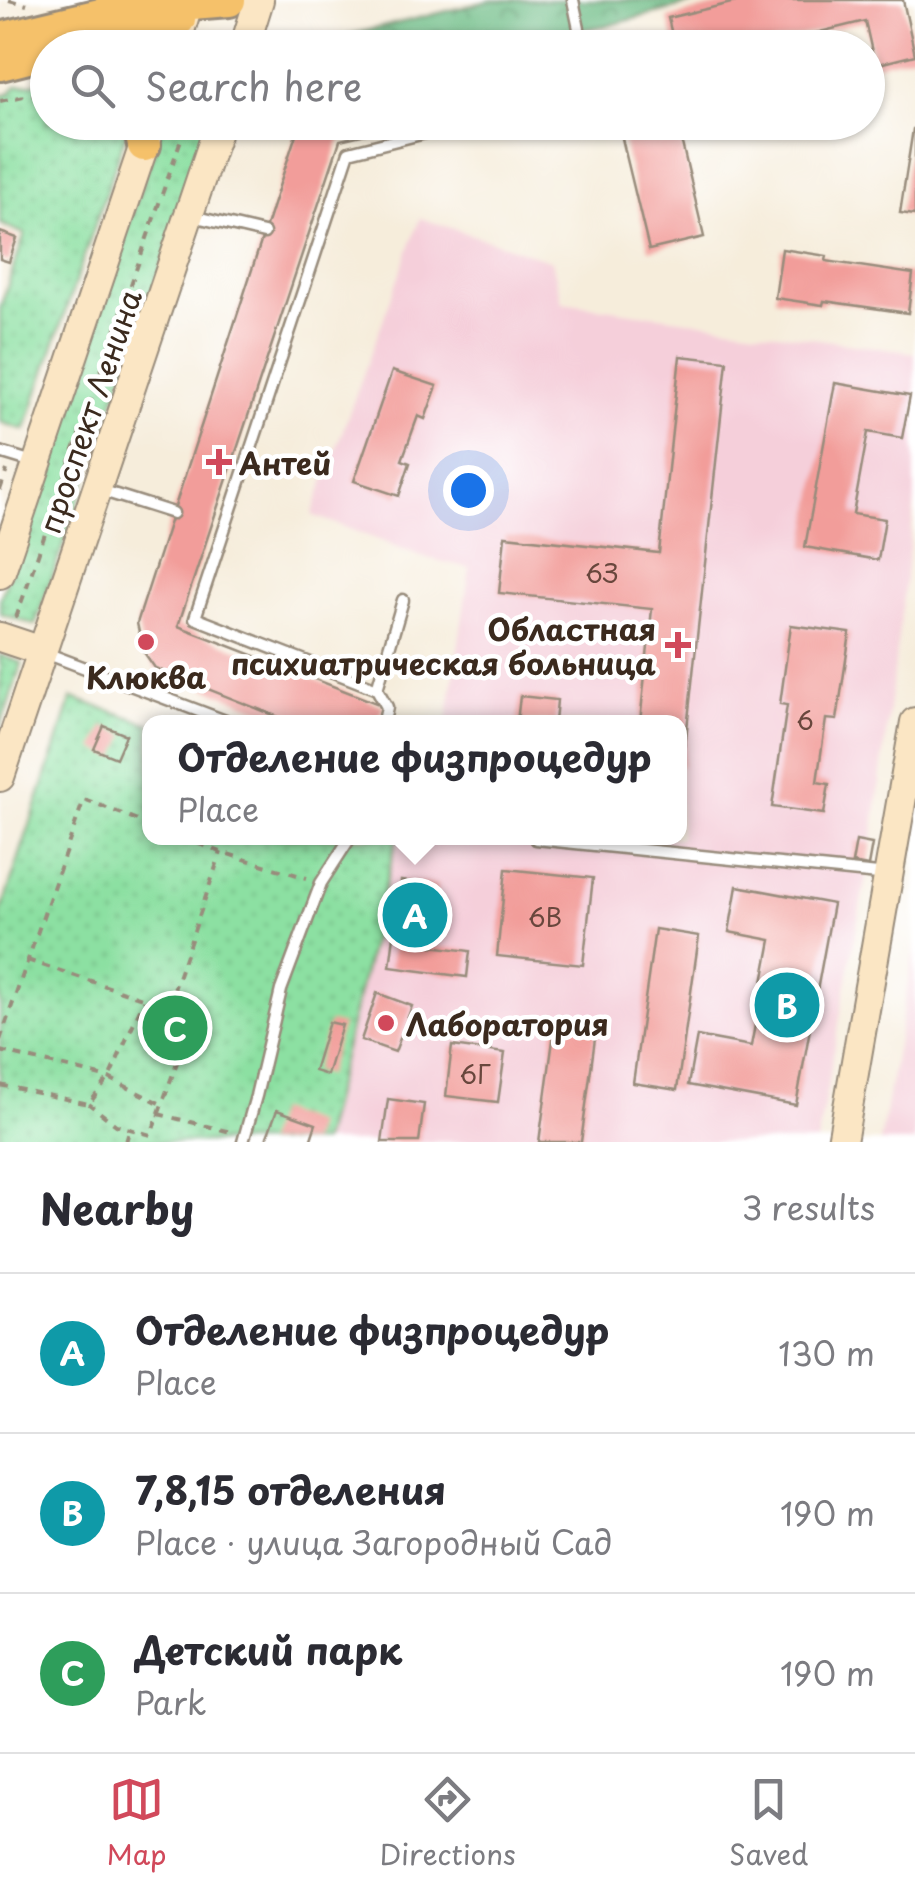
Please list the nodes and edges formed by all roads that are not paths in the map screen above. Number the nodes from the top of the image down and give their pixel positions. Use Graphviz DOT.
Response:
graph roads {
  1 [pos="230,0"];
  2 [pos="250,0"];
  3 [pos="259,0"];
  4 [pos="573,0"];
  5 [pos="185,17"];
  6 [pos="37,30"];
  7 [pos="135,30"];
  8 [pos="250,30"];
  9 [pos="579,30"];
  10 [pos="30,32"];
  11 [pos="0,39"];
  12 [pos="30,58"];
  13 [pos="0,64"];
  14 [pos="142,140"];
  15 [pos="214,140"];
  16 [pos="397,140"];
  17 [pos="189,215"];
  18 [pos="264,233"];
  19 [pos="0,452"];
  20 [pos="37,463"];
  21 [pos="97,489"];
  22 [pos="172,513"];
  23 [pos="212,526"];
  24 [pos="224,529"];
  25 [pos="2,564"];
  26 [pos="403,600"];
  27 [pos="4,638"];
  28 [pos="42,651"];
  29 [pos="377,689"];
  30 [pos="210,715"];
  31 [pos="386,715"];
  32 [pos="915,722"];
  33 [pos="911,767"];
  34 [pos="0,777"];
  35 [pos="345,845"];
  36 [pos="593,845"];
  37 [pos="888,876"];
  38 [pos="243,1138"];
  39 [pos="842,1142"];
  1 -- 5 [label="main road"];
  2 -- 5 [label="main road"];
  3 -- 8 [label="main road"];
  4 -- 9 [label="lane"];
  5 -- 6 [label="main road"];
  5 -- 7 [label="main road"];
  10 -- 11 [label="main road"];
  12 -- 13 [label="main road"];
  14 -- 20 [label="main road, проспект Ленина"];
  15 -- 17 [label="main road, проспект Ленина"];
  16 -- 24 [label="lane"];
  17 -- 18 [label="lane"];
  17 -- 21 [label="main road, проспект Ленина"];
  19 -- 20 [label="lane"];
  20 -- 25 [label="main road, проспект Ленина"];
  21 -- 22 [label="lane"];
  21 -- 28 [label="main road, проспект Ленина"];
  23 -- 24 [label="lane"];
  24 -- 29 [label="lane"];
  26 -- 29 [label="lane"];
  27 -- 28 [label="main road"];
  28 -- 30 [label="lane"];
  28 -- 34 [label="main road, проспект Ленина"];
  29 -- 31 [label="lane"];
  32 -- 33 [label="main road"];
  33 -- 37 [label="main road"];
  35 -- 38 [label="lane"];
  36 -- 37 [label="lane"];
  37 -- 39 [label="main road"];
}
